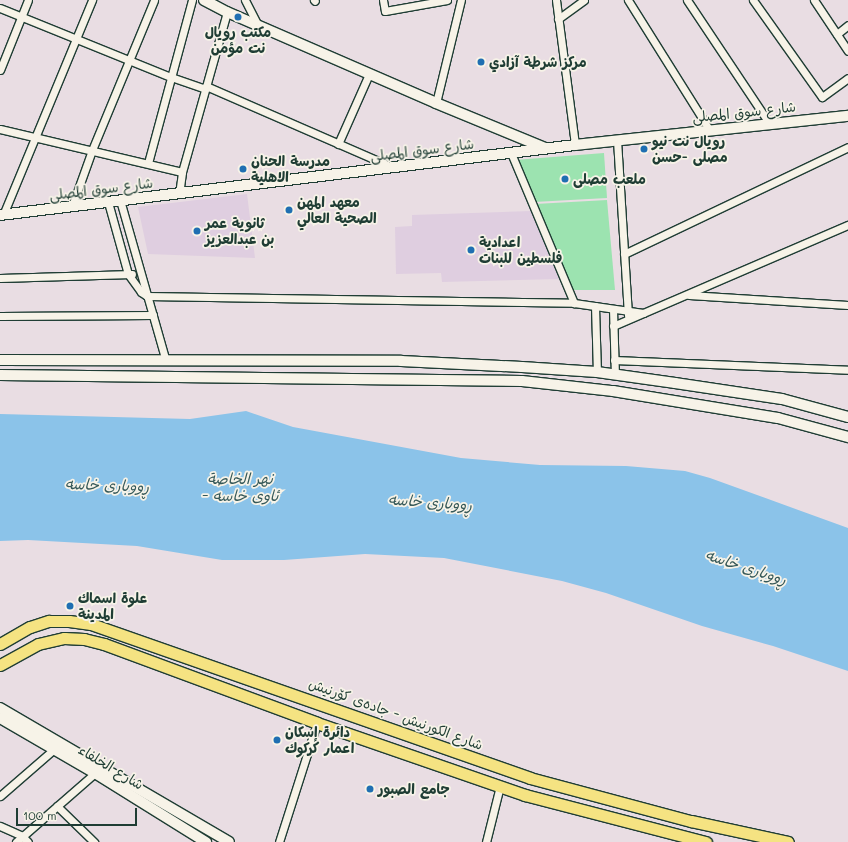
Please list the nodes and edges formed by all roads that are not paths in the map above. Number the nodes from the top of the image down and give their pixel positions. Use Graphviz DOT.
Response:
graph roads {
  1 [pos="28,0"];
  2 [pos="92,0"];
  3 [pos="154,0"];
  4 [pos="192,0"];
  5 [pos="206,0"];
  6 [pos="245,0"];
  7 [pos="384,0"];
  8 [pos="448,0"];
  9 [pos="461,0"];
  10 [pos="556,0"];
  11 [pos="584,0"];
  12 [pos="628,0"];
  13 [pos="687,0"];
  14 [pos="753,0"];
  15 [pos="814,0"];
  16 [pos="401,4"];
  17 [pos="0,8"];
  18 [pos="226,12"];
  19 [pos="22,17"];
  20 [pos="558,19"];
  21 [pos="258,25"];
  22 [pos="848,25"];
  23 [pos="837,34"];
  24 [pos="77,38"];
  25 [pos="848,51"];
  26 [pos="128,60"];
  27 [pos="0,70"];
  28 [pos="369,74"];
  29 [pos="171,77"];
  30 [pos="846,79"];
  31 [pos="205,87"];
  32 [pos="848,88"];
  33 [pos="436,103"];
  34 [pos="848,116"];
  35 [pos="770,123"];
  36 [pos="0,129"];
  37 [pos="709,130"];
  38 [pos="35,137"];
  39 [pos="617,140"];
  40 [pos="338,144"];
  41 [pos="575,145"];
  42 [pos="848,147"];
  43 [pos="546,148"];
  44 [pos="92,150"];
  45 [pos="511,153"];
  46 [pos="148,163"];
  47 [pos="394,168"];
  48 [pos="182,172"];
  49 [pos="179,194"];
  50 [pos="120,200"];
  51 [pos="108,202"];
  52 [pos="72,206"];
  53 [pos="1,215"];
  54 [pos="847,226"];
  55 [pos="624,254"];
  56 [pos="128,274"];
  57 [pos="141,274"];
  58 [pos="0,278"];
  59 [pos="686,295"];
  60 [pos="147,296"];
  61 [pos="574,303"];
  62 [pos="848,305"];
  63 [pos="596,306"];
  64 [pos="613,309"];
  65 [pos="627,311"];
  66 [pos="643,313"];
  67 [pos="0,316"];
  68 [pos="153,316"];
  69 [pos="628,320"];
  70 [pos="613,326"];
  71 [pos="0,360"];
  72 [pos="614,360"];
  73 [pos="166,361"];
  74 [pos="522,367"];
  75 [pos="848,370"];
  76 [pos="597,372"];
  77 [pos="614,374"];
  78 [pos="0,375"];
  79 [pos="522,381"];
  80 [pos="848,417"];
  81 [pos="848,437"];
  82 [pos="0,644"];
  83 [pos="166,650"];
  84 [pos="161,664"];
  85 [pos="0,665"];
  86 [pos="0,708"];
  87 [pos="0,718"];
  88 [pos="317,722"];
  89 [pos="54,750"];
  90 [pos="95,773"];
  91 [pos="500,786"];
  92 [pos="0,796"];
  93 [pos="621,802"];
  94 [pos="56,806"];
  95 [pos="648,810"];
  96 [pos="616,819"];
  97 [pos="0,826"];
  98 [pos="644,826"];
  99 [pos="22,836"];
  100 [pos="203,841"];
  101 [pos="16,842"];
  102 [pos="28,842"];
  103 [pos="94,842"];
  104 [pos="229,842"];
  105 [pos="279,842"];
  106 [pos="486,842"];
  107 [pos="706,842"];
  108 [pos="788,842"];
  1 -- 19 [label="street"];
  2 -- 24 [label="street"];
  3 -- 26 [label="street"];
  4 -- 29 [label="street"];
  5 -- 18 [label="street"];
  6 -- 21 [label="street"];
  7 -- 16 [label="street"];
  8 -- 16 [label="street"];
  9 -- 33 [label="street"];
  10 -- 20 [label="street"];
  11 -- 20 [label="street"];
  12 -- 37 [label="street"];
  13 -- 35 [label="street"];
  14 -- 30 [label="street"];
  15 -- 23 [label="street"];
  17 -- 19 [label="street"];
  18 -- 21 [label="street"];
  18 -- 31 [label="street"];
  19 -- 24 [label="street"];
  19 -- 27 [label="street"];
  20 -- 41 [label="street"];
  21 -- 28 [label="street"];
  22 -- 23 [label="street"];
  23 -- 25 [label="street"];
  24 -- 26 [label="street"];
  24 -- 38 [label="street"];
  26 -- 29 [label="street"];
  26 -- 44 [label="street"];
  28 -- 33 [label="street"];
  28 -- 40 [label="street"];
  29 -- 31 [label="street"];
  29 -- 46 [label="street"];
  30 -- 32 [label="street"];
  31 -- 40 [label="street"];
  31 -- 48 [label="street"];
  33 -- 43 [label="street"];
  34 -- 35 [label="street, شارع سوق المصلى"];
  35 -- 37 [label="street, شارع سوق المصلى"];
  36 -- 38 [label="street"];
  37 -- 39 [label="street, شارع سوق المصلى"];
  38 -- 44 [label="street"];
  38 -- 53 [label="street"];
  39 -- 41 [label="street, شارع سوق المصلى"];
  39 -- 55 [label="street"];
  40 -- 47 [label="street"];
  41 -- 43 [label="street, شارع سوق المصلى"];
  42 -- 55 [label="street"];
  43 -- 45 [label="street, شارع سوق المصلى"];
  44 -- 46 [label="street"];
  44 -- 52 [label="street"];
  45 -- 47 [label="street, شارع سوق المصلى"];
  45 -- 61 [label="street"];
  46 -- 48 [label="street"];
  47 -- 49 [label="street, شارع سوق المصلى"];
  48 -- 49 [label="street"];
  49 -- 50 [label="street, شارع سوق المصلى"];
  50 -- 51 [label="street, شارع سوق المصلى"];
  50 -- 57 [label="street"];
  51 -- 52 [label="street, شارع سوق المصلى"];
  51 -- 56 [label="street"];
  52 -- 53 [label="street, شارع سوق المصلى"];
  54 -- 59 [label="street"];
  55 -- 65 [label="street"];
  56 -- 57 [label="street"];
  56 -- 58 [label="street"];
  56 -- 60 [label="street"];
  57 -- 60 [label="street"];
  59 -- 62 [label="street"];
  59 -- 66 [label="street"];
  60 -- 61 [label="street"];
  60 -- 68 [label="street"];
  61 -- 63 [label="street"];
  63 -- 64 [label="street"];
  63 -- 76 [label="street"];
  64 -- 65 [label="street"];
  64 -- 70 [label="street"];
  65 -- 66 [label="street"];
  65 -- 69 [label="street"];
  66 -- 69 [label="street"];
  67 -- 68 [label="street"];
  68 -- 73 [label="street"];
  69 -- 70 [label="street"];
  70 -- 72 [label="street"];
  71 -- 73 [label="street"];
  72 -- 75 [label="street"];
  72 -- 77 [label="street"];
  73 -- 74 [label="street"];
  74 -- 76 [label="street"];
  74 -- 79 [label="street"];
  76 -- 77 [label="street"];
  77 -- 80 [label="street"];
  78 -- 79 [label="street"];
  79 -- 81 [label="street"];
  82 -- 83 [label="main road, شارع الكورنيش - جادەی کۆرنیش"];
  83 -- 84 [label="main road"];
  83 -- 93 [label="main road, شارع الكورنيش - جادەی کۆرنیش"];
  84 -- 85 [label="main road"];
  84 -- 88 [label="main road"];
  86 -- 104 [label="street"];
  87 -- 89 [label="street, شارع الخلفاء"];
  88 -- 91 [label="main road"];
  88 -- 105 [label="street"];
  89 -- 90 [label="street, شارع الخلفاء"];
  89 -- 92 [label="street"];
  90 -- 94 [label="street"];
  90 -- 100 [label="street, شارع الخلفاء"];
  91 -- 96 [label="main road"];
  91 -- 106 [label="street"];
  93 -- 95 [label="main road, شارع الكورنيش - جادەی کۆرنیش"];
  93 -- 96 [label="main road"];
  94 -- 99 [label="street"];
  94 -- 103 [label="street"];
  95 -- 98 [label="main road"];
  95 -- 108 [label="main road, شارع الكورنيش - جادەی کۆرنیش"];
  96 -- 98 [label="main road"];
  97 -- 99 [label="street"];
  98 -- 107 [label="main road"];
  99 -- 101 [label="street"];
  99 -- 102 [label="street"];
}
